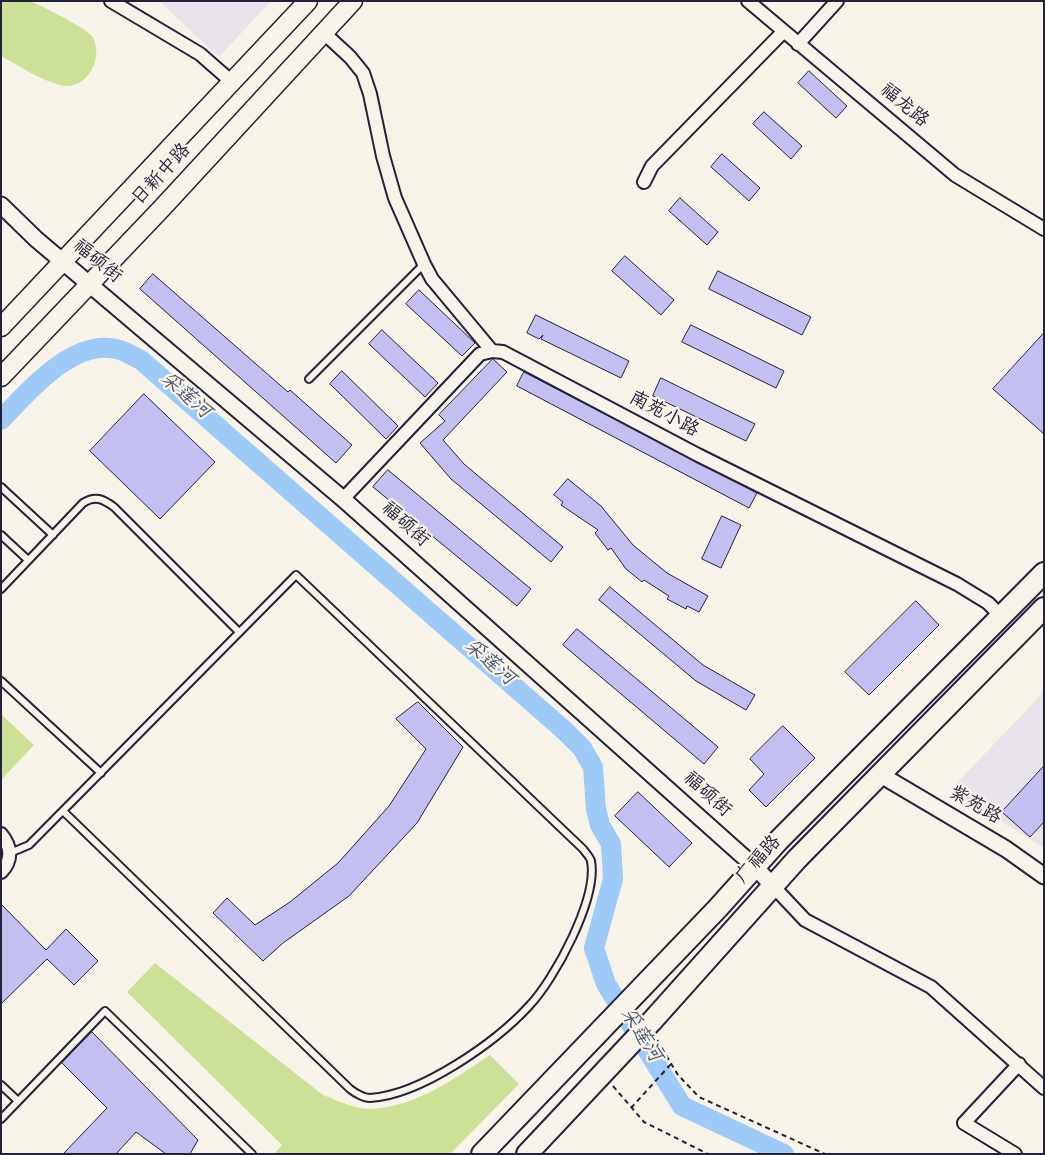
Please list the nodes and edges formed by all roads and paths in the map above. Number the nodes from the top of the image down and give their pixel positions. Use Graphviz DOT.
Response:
graph roads {
  1 [pos="111,1"];
  2 [pos="308,1"];
  3 [pos="353,1"];
  4 [pos="748,1"];
  5 [pos="837,1"];
  6 [pos="324,32"];
  7 [pos="783,32"];
  8 [pos="798,44"];
  9 [pos="232,82"];
  10 [pos="644,182"];
  11 [pos="1,206"];
  12 [pos="1044,229"];
  13 [pos="62,262"];
  14 [pos="424,264"];
  15 [pos="89,283"];
  16 [pos="1,327"];
  17 [pos="492,351"];
  18 [pos="1,377"];
  19 [pos="309,379"];
  20 [pos="1,487"];
  21 [pos="343,499"];
  22 [pos="1,535"];
  23 [pos="53,535"];
  24 [pos="28,560"];
  25 [pos="1044,573"];
  26 [pos="1,589"];
  27 [pos="1044,608"];
  28 [pos="1001,616"];
  29 [pos="239,632"];
  30 [pos="1,681"];
  31 [pos="100,774"];
  32 [pos="881,775"];
  33 [pos="63,811"];
  34 [pos="1,834"];
  35 [pos="10,853"];
  36 [pos="754,867"];
  37 [pos="1,872"];
  38 [pos="1044,876"];
  39 [pos="773,886"];
  40 [pos="652,1021"];
  41 [pos="671,1064"];
  42 [pos="1018,1064"];
  43 [pos="602,1073"];
  44 [pos="1,1085"];
  45 [pos="1044,1088"];
  46 [pos="18,1101"];
  47 [pos="631,1108"];
  48 [pos="1,1119"];
  49 [pos="252,1154"];
  50 [pos="482,1154"];
  51 [pos="527,1154"];
  52 [pos="708,1154"];
  53 [pos="825,1154"];
  54 [pos="1015,1154"];
  1 -- 9 [label="street"];
  2 -- 9 [label="main road, 日新中路"];
  3 -- 6 [label="main road, 日新中路"];
  4 -- 7 [label="street, 福龙路"];
  5 -- 8 [label="street"];
  6 -- 14 [label="street"];
  6 -- 15 [label="main road, 日新中路"];
  7 -- 8 [label="street, 福龙路"];
  7 -- 10 [label="street"];
  8 -- 12 [label="street, 福龙路"];
  9 -- 13 [label="main road, 日新中路"];
  11 -- 13 [label="street, 福硕街"];
  13 -- 15 [label="street, 福硕街"];
  13 -- 16 [label="main road, 日新中路"];
  14 -- 17 [label="street"];
  14 -- 19 [label="lane"];
  15 -- 18 [label="main road, 日新中路"];
  15 -- 21 [label="street, 福硕街"];
  17 -- 21 [label="street"];
  17 -- 28 [label="street, 南苑小路"];
  20 -- 23 [label="lane"];
  21 -- 36 [label="street, 福硕街"];
  22 -- 24 [label="lane"];
  23 -- 24 [label="lane"];
  23 -- 29 [label="lane"];
  24 -- 26 [label="lane"];
  25 -- 28 [label="main road, 广福路"];
  27 -- 32 [label="main road, 广福路"];
  28 -- 36 [label="main road, 广福路"];
  29 -- 31 [label="lane"];
  29 -- 33 [label="lane"];
  30 -- 31 [label="lane"];
  31 -- 33 [label="lane"];
  32 -- 38 [label="street, 紫苑路"];
  32 -- 39 [label="main road, 广福路"];
  33 -- 35 [label="lane"];
  34 -- 35 [label="street"];
  35 -- 37 [label="street"];
  36 -- 39 [label="street, 福硕街"];
  36 -- 50 [label="main road, 广福路"];
  39 -- 40 [label="main road, 广福路"];
  39 -- 42 [label="street"];
  40 -- 41 [label="path"];
  40 -- 43 [label="main road, 广福路"];
  41 -- 47 [label="path"];
  41 -- 53 [label="path"];
  42 -- 45 [label="street"];
  42 -- 54 [label="street"];
  43 -- 47 [label="path"];
  43 -- 51 [label="main road, 广福路"];
  44 -- 46 [label="lane"];
  46 -- 48 [label="lane"];
  46 -- 49 [label="lane"];
  47 -- 52 [label="path"];
}
